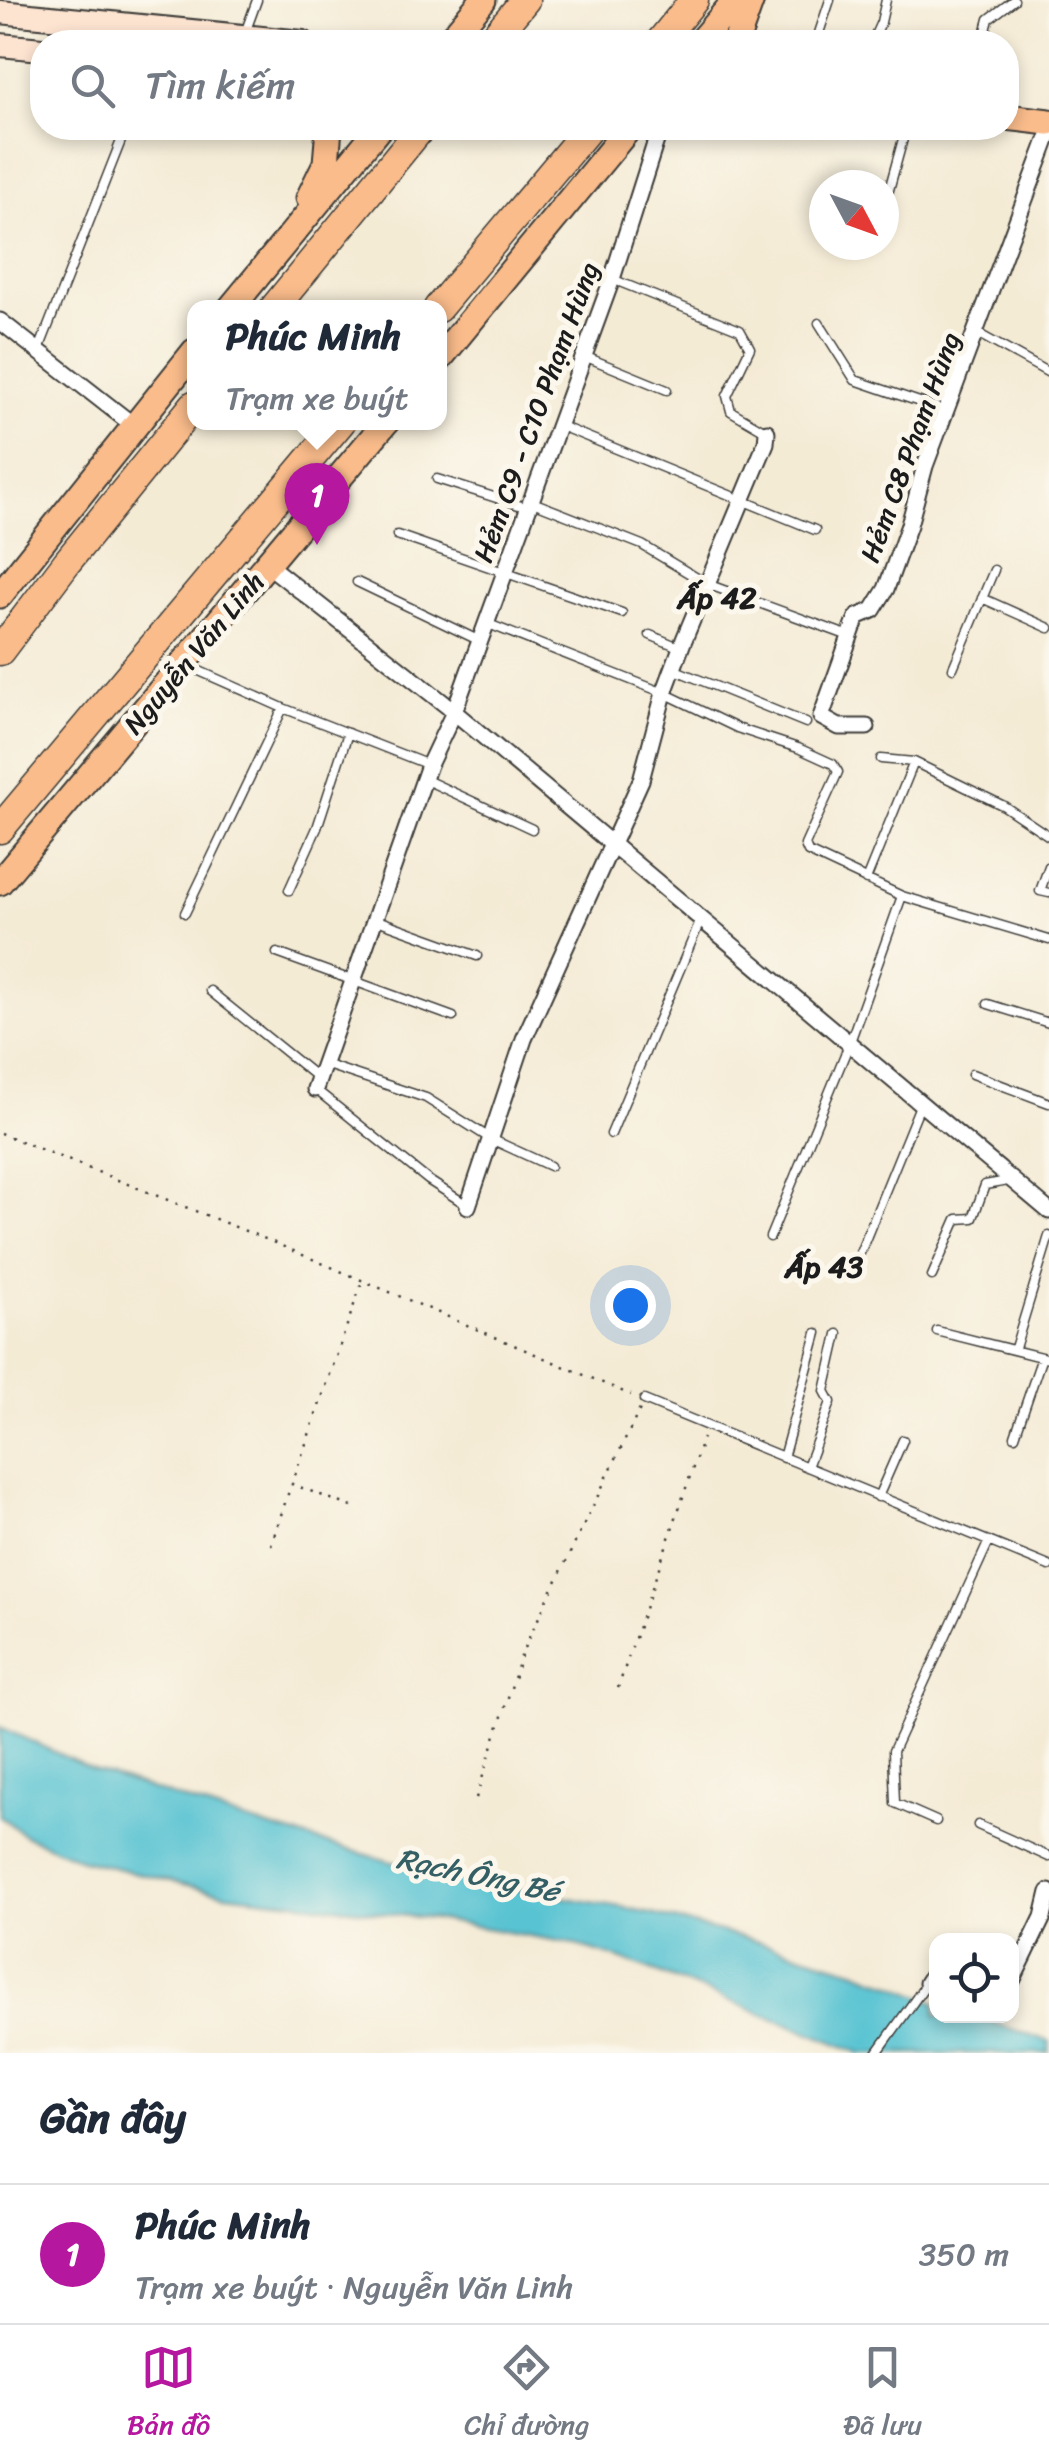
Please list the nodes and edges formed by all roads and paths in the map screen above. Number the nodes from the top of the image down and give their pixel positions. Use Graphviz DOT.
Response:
graph roads {
  1 [pos="257,0"];
  2 [pos="483,0"];
  3 [pos="525,0"];
  4 [pos="694,0"];
  5 [pos="736,0"];
  6 [pos="752,0"];
  7 [pos="830,0"];
  8 [pos="886,0"];
  9 [pos="1014,0"];
  10 [pos="0,12"];
  11 [pos="176,30"];
  12 [pos="246,30"];
  13 [pos="458,30"];
  14 [pos="500,30"];
  15 [pos="670,30"];
  16 [pos="710,30"];
  17 [pos="741,30"];
  18 [pos="820,30"];
  19 [pos="878,30"];
  20 [pos="986,30"];
  21 [pos="0,44"];
  22 [pos="30,48"];
  23 [pos="1019,119"];
  24 [pos="1049,122"];
  25 [pos="1049,136"];
  26 [pos="121,140"];
  27 [pos="328,140"];
  28 [pos="369,140"];
  29 [pos="411,140"];
  30 [pos="579,140"];
  31 [pos="619,140"];
  32 [pos="656,140"];
  33 [pos="903,140"];
  34 [pos="894,170"];
  35 [pos="291,236"];
  36 [pos="612,280"];
  37 [pos="238,300"];
  38 [pos="281,300"];
  39 [pos="445,300"];
  40 [pos="0,321"];
  41 [pos="819,323"];
  42 [pos="977,333"];
  43 [pos="447,349"];
  44 [pos="38,352"];
  45 [pos="584,356"];
  46 [pos="187,360"];
  47 [pos="1049,373"];
  48 [pos="667,390"];
  49 [pos="946,411"];
  50 [pos="187,414"];
  51 [pos="558,425"];
  52 [pos="133,426"];
  53 [pos="334,430"];
  54 [pos="379,430"];
  55 [pos="766,432"];
  56 [pos="437,479"];
  57 [pos="742,502"];
  58 [pos="529,505"];
  59 [pos="816,530"];
  60 [pos="398,535"];
  61 [pos="268,565"];
  62 [pos="994,570"];
  63 [pos="503,572"];
  64 [pos="356,582"];
  65 [pos="707,584"];
  66 [pos="0,595"];
  67 [pos="982,598"];
  68 [pos="622,613"];
  69 [pos="486,623"];
  70 [pos="1049,628"];
  71 [pos="650,634"];
  72 [pos="848,636"];
  73 [pos="480,642"];
  74 [pos="681,648"];
  75 [pos="0,651"];
  76 [pos="184,664"];
  77 [pos="953,668"];
  78 [pos="673,669"];
  79 [pos="664,693"];
  80 [pos="283,708"];
  81 [pos="454,712"];
  82 [pos="806,723"];
  83 [pos="867,727"];
  84 [pos="348,733"];
  85 [pos="881,759"];
  86 [pos="914,762"];
  87 [pos="426,772"];
  88 [pos="532,828"];
  89 [pos="0,829"];
  90 [pos="1049,836"];
  91 [pos="612,845"];
  92 [pos="1049,866"];
  93 [pos="866,880"];
  94 [pos="0,882"];
  95 [pos="289,890"];
  96 [pos="1049,894"];
  97 [pos="902,896"];
  98 [pos="185,912"];
  99 [pos="377,920"];
  100 [pos="701,920"];
  101 [pos="1049,940"];
  102 [pos="277,953"];
  103 [pos="476,956"];
  104 [pos="354,981"];
  105 [pos="210,991"];
  106 [pos="988,1004"];
  107 [pos="452,1016"];
  108 [pos="1049,1023"];
  109 [pos="850,1042"];
  110 [pos="972,1074"];
  111 [pos="320,1078"];
  112 [pos="921,1103"];
  113 [pos="1049,1103"];
  114 [pos="0,1133"];
  115 [pos="610,1134"];
  116 [pos="491,1140"];
  117 [pos="550,1166"];
  118 [pos="1012,1180"];
  119 [pos="468,1206"];
  120 [pos="1049,1211"];
  121 [pos="1049,1236"];
  122 [pos="770,1237"];
  123 [pos="850,1275"];
  124 [pos="932,1276"];
  125 [pos="362,1281"];
  126 [pos="938,1331"];
  127 [pos="817,1334"];
  128 [pos="838,1334"];
  129 [pos="1015,1348"];
  130 [pos="1045,1358"];
  131 [pos="644,1400"];
  132 [pos="707,1427"];
  133 [pos="1015,1436"];
  134 [pos="903,1440"];
  135 [pos="783,1458"];
  136 [pos="807,1467"];
  137 [pos="292,1484"];
  138 [pos="878,1497"];
  139 [pos="352,1507"];
  140 [pos="990,1541"];
  141 [pos="272,1545"];
  142 [pos="1049,1566"];
  143 [pos="618,1688"];
  144 [pos="476,1798"];
  145 [pos="936,1821"];
  146 [pos="978,1825"];
  147 [pos="1049,1858"];
  148 [pos="1049,1892"];
  149 [pos="1019,1967"];
  150 [pos="929,1983"];
  151 [pos="877,2053"];
  1 -- 12 [label="lane"];
  2 -- 13 [label="main road"];
  3 -- 14 [label="highway"];
  4 -- 15 [label="highway"];
  5 -- 16 [label="main road"];
  6 -- 17 [label="main road"];
  7 -- 18 [label="lane"];
  8 -- 19 [label="lane"];
  9 -- 20 [label="lane"];
  10 -- 11 [label="main road"];
  21 -- 22 [label="main road"];
  23 -- 24 [label="main road"];
  25 -- 42 [label="street, Hẻm C8 Phạm Hùng"];
  26 -- 44 [label="lane"];
  27 -- 35 [label="main road"];
  28 -- 35 [label="main road"];
  29 -- 38 [label="highway"];
  30 -- 39 [label="highway"];
  31 -- 43 [label="main road"];
  32 -- 36 [label="street, Hẻm C9 - C10 Phạm Hùng"];
  33 -- 34 [label="lane"];
  35 -- 37 [label="main road"];
  36 -- 45 [label="street, Hẻm C9 - C10 Phạm Hùng"];
  36 -- 55 [label="lane"];
  40 -- 44 [label="street"];
  41 -- 49 [label="lane"];
  42 -- 47 [label="lane"];
  42 -- 49 [label="street, Hẻm C8 Phạm Hùng"];
  44 -- 52 [label="street"];
  45 -- 48 [label="lane"];
  45 -- 51 [label="street, Hẻm C9 - C10 Phạm Hùng"];
  46 -- 52 [label="main road"];
  49 -- 72 [label="street, Hẻm C8 Phạm Hùng"];
  50 -- 75 [label="highway"];
  51 -- 57 [label="lane"];
  51 -- 58 [label="street, Hẻm C9 - C10 Phạm Hùng"];
  52 -- 66 [label="main road"];
  53 -- 89 [label="highway, Nguyễn Văn Linh"];
  54 -- 61 [label="main road, Nguyễn Văn Linh"];
  55 -- 57 [label="street"];
  56 -- 58 [label="lane"];
  57 -- 59 [label="lane"];
  57 -- 65 [label="street"];
  58 -- 63 [label="street, Hẻm C9 - C10 Phạm Hùng"];
  58 -- 65 [label="lane"];
  60 -- 63 [label="lane"];
  61 -- 76 [label="main road, Nguyễn Văn Linh"];
  61 -- 81 [label="street"];
  62 -- 67 [label="lane"];
  63 -- 68 [label="lane"];
  63 -- 69 [label="street, Hẻm C9 - C10 Phạm Hùng"];
  64 -- 73 [label="lane"];
  65 -- 72 [label="lane"];
  65 -- 74 [label="street"];
  67 -- 70 [label="lane"];
  67 -- 77 [label="lane"];
  69 -- 73 [label="street, Hẻm C9 - C10 Phạm Hùng"];
  69 -- 79 [label="lane"];
  71 -- 74 [label="lane"];
  72 -- 83 [label="street, Hẻm C8 Phạm Hùng"];
  73 -- 81 [label="street, Hẻm C9 - C10 Phạm Hùng"];
  74 -- 78 [label="street"];
  76 -- 80 [label="lane"];
  76 -- 94 [label="main road, Nguyễn Văn Linh"];
  78 -- 79 [label="street"];
  78 -- 82 [label="lane"];
  79 -- 91 [label="street"];
  79 -- 93 [label="lane"];
  80 -- 84 [label="lane"];
  80 -- 98 [label="lane"];
  81 -- 87 [label="street, Hẻm C9 - C10 Phạm Hùng"];
  81 -- 91 [label="street"];
  84 -- 87 [label="lane"];
  84 -- 95 [label="lane"];
  85 -- 86 [label="lane"];
  86 -- 90 [label="lane"];
  86 -- 93 [label="lane"];
  87 -- 88 [label="lane"];
  87 -- 99 [label="street, Hẻm C9 - C10 Phạm Hùng"];
  91 -- 100 [label="street"];
  91 -- 116 [label="street"];
  92 -- 96 [label="lane"];
  93 -- 97 [label="lane"];
  97 -- 101 [label="lane"];
  97 -- 109 [label="lane"];
  99 -- 103 [label="lane"];
  99 -- 104 [label="street, Hẻm C9 - C10 Phạm Hùng"];
  100 -- 109 [label="street"];
  100 -- 115 [label="lane"];
  102 -- 104 [label="lane"];
  104 -- 107 [label="lane"];
  104 -- 111 [label="street, Hẻm C9 - C10 Phạm Hùng"];
  105 -- 111 [label="lane"];
  106 -- 108 [label="lane"];
  109 -- 112 [label="street"];
  109 -- 122 [label="lane"];
  110 -- 113 [label="lane"];
  111 -- 116 [label="lane"];
  111 -- 119 [label="lane"];
  112 -- 118 [label="street"];
  112 -- 123 [label="lane"];
  114 -- 125 [label="path"];
  116 -- 117 [label="lane"];
  116 -- 119 [label="street"];
  118 -- 120 [label="street"];
  118 -- 124 [label="lane"];
  121 -- 129 [label="lane"];
  125 -- 131 [label="path"];
  125 -- 137 [label="path"];
  126 -- 129 [label="lane"];
  127 -- 135 [label="lane"];
  128 -- 136 [label="lane"];
  129 -- 130 [label="lane"];
  130 -- 133 [label="lane"];
  131 -- 132 [label="lane"];
  131 -- 144 [label="path"];
  132 -- 135 [label="lane"];
  132 -- 143 [label="path"];
  134 -- 138 [label="lane"];
  135 -- 136 [label="lane"];
  136 -- 138 [label="lane"];
  137 -- 139 [label="path"];
  137 -- 141 [label="path"];
  138 -- 140 [label="lane"];
  140 -- 142 [label="lane"];
  140 -- 145 [label="lane"];
  146 -- 147 [label="lane"];
  148 -- 149 [label="street"];
  150 -- 151 [label="lane"];
}
